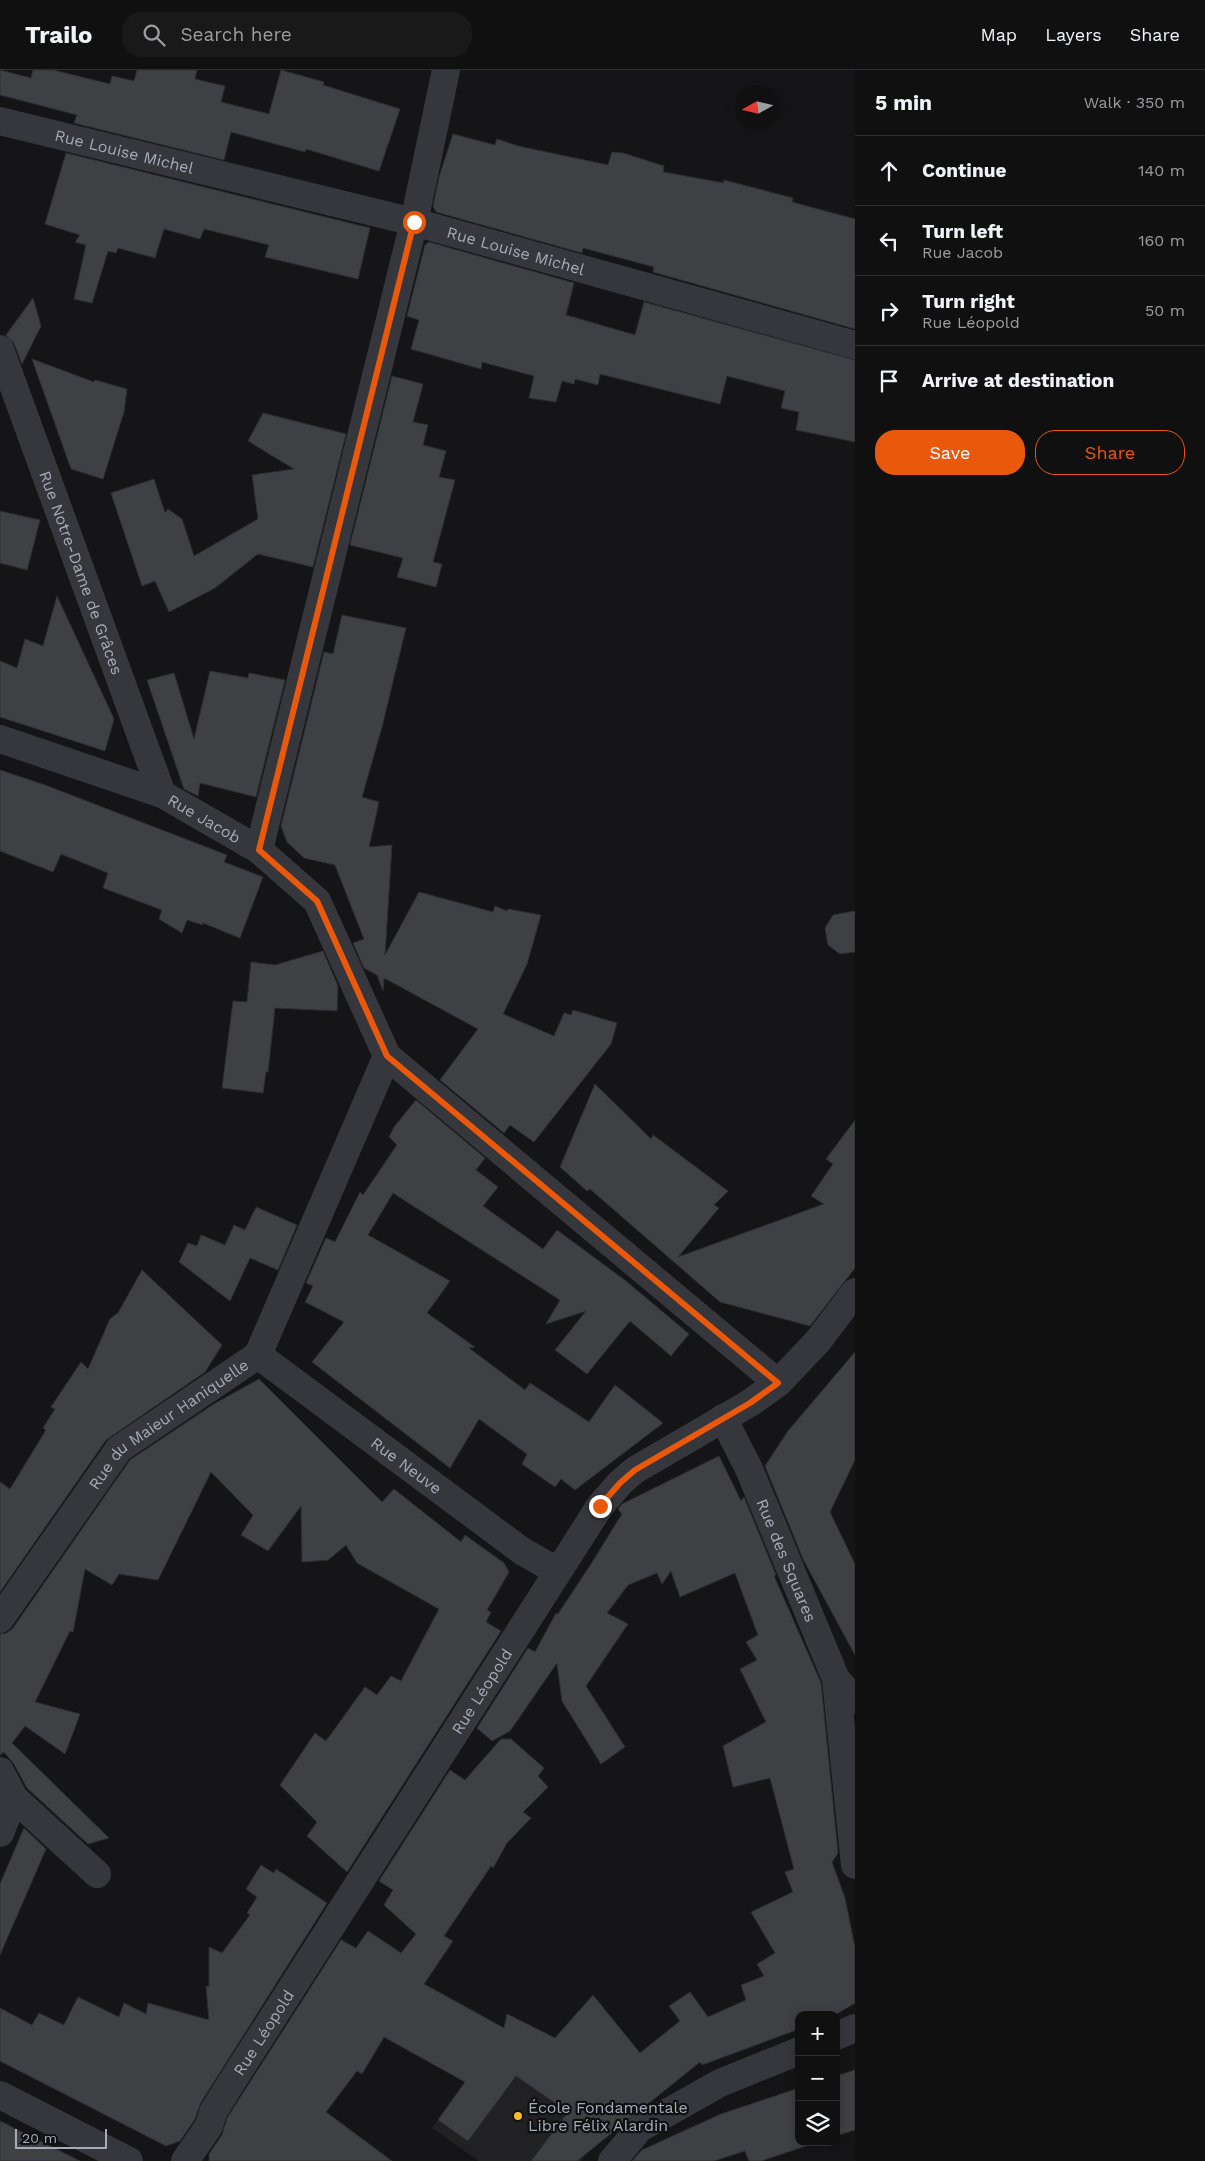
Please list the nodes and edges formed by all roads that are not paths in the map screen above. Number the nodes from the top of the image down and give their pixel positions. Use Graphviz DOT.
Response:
graph roads {
  1 [pos="446,70"];
  2 [pos="0,121"];
  3 [pos="414,222"];
  4 [pos="855,345"];
  5 [pos="0,349"];
  6 [pos="0,739"];
  7 [pos="162,794"];
  8 [pos="259,850"];
  9 [pos="387,1056"];
  10 [pos="855,1292"];
  11 [pos="258,1355"];
  12 [pos="778,1383"];
  13 [pos="723,1418"];
  14 [pos="557,1571"];
  15 [pos="0,1619"];
  16 [pos="836,1680"];
  17 [pos="855,1700"];
  18 [pos="0,1771"];
  19 [pos="14,1798"];
  20 [pos="0,1833"];
  21 [pos="854,1850"];
  22 [pos="97,1874"];
  23 [pos="855,2028"];
  24 [pos="840,2034"];
  25 [pos="795,2053"];
  26 [pos="0,2095"];
  27 [pos="128,2161"];
  28 [pos="185,2161"];
  29 [pos="612,2161"];
  1 -- 3 [label="street"];
  2 -- 3 [label="street, Rue Louise Michel"];
  3 -- 4 [label="street, Rue Louise Michel"];
  3 -- 8 [label="street"];
  5 -- 7 [label="street, Rue Notre-Dame de Grâces"];
  6 -- 7 [label="street, Rue Jacob"];
  7 -- 8 [label="street, Rue Jacob"];
  8 -- 9 [label="street, Rue Jacob"];
  9 -- 11 [label="street, Rue du Maieur Haniquelle"];
  9 -- 12 [label="street, Rue Jacob"];
  10 -- 12 [label="street, Rue Léopold"];
  11 -- 14 [label="street, Rue Neuve"];
  11 -- 15 [label="street, Rue du Maieur Haniquelle"];
  12 -- 13 [label="street, Rue Léopold"];
  13 -- 14 [label="street, Rue Léopold"];
  13 -- 16 [label="street, Rue des Squares"];
  14 -- 28 [label="street, Rue Léopold"];
  16 -- 17 [label="street, Rue des Squares"];
  16 -- 21 [label="street"];
  18 -- 19 [label="street"];
  19 -- 20 [label="street"];
  19 -- 22 [label="street"];
  23 -- 24 [label="street"];
  25 -- 29 [label="street"];
  26 -- 27 [label="street"];
}
